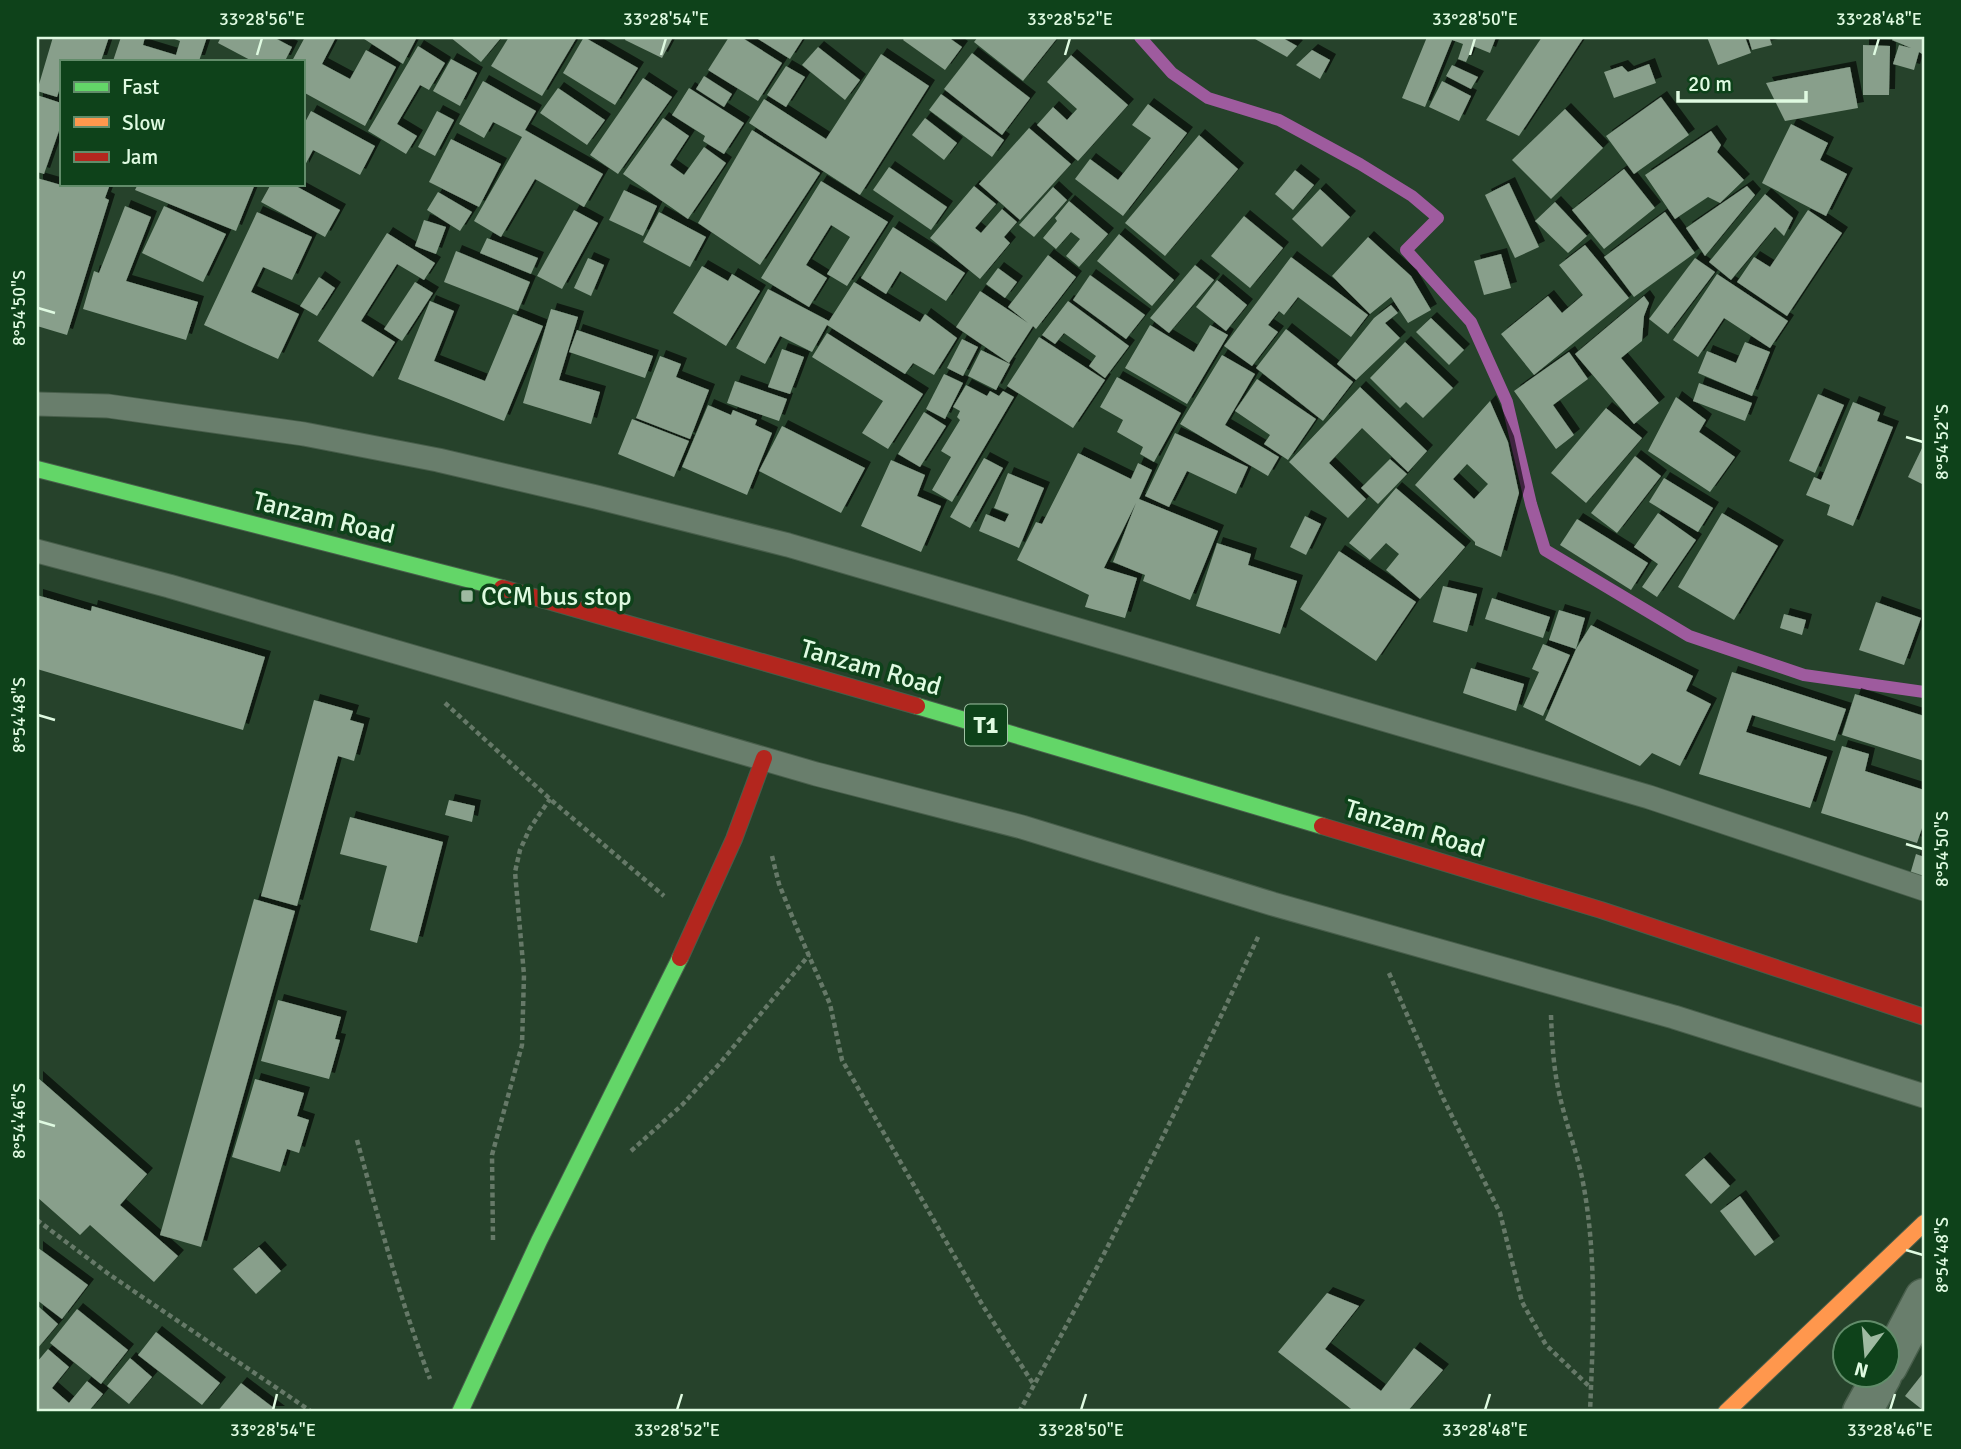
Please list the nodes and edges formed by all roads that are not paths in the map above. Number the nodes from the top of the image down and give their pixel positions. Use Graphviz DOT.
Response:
graph roads {
  1 [pos="37,404"];
  2 [pos="37,469"];
  3 [pos="37,551"];
  4 [pos="764,758"];
  5 [pos="1924,889"];
  6 [pos="1924,1017"];
  7 [pos="1924,1096"];
  8 [pos="1924,1223"];
  9 [pos="1924,1298"];
  10 [pos="1902,1340"];
  11 [pos="1874,1390"];
  12 [pos="460,1412"];
  13 [pos="1726,1412"];
  14 [pos="1862,1412"];
  1 -- 5 [label="lane"];
  2 -- 6 [label="main road, Tanzam Road / T1"];
  3 -- 4 [label="lane"];
  4 -- 7 [label="lane"];
  4 -- 12 [label="main road"];
  8 -- 13 [label="main road"];
  9 -- 10 [label="street"];
  11 -- 14 [label="street"];
}
